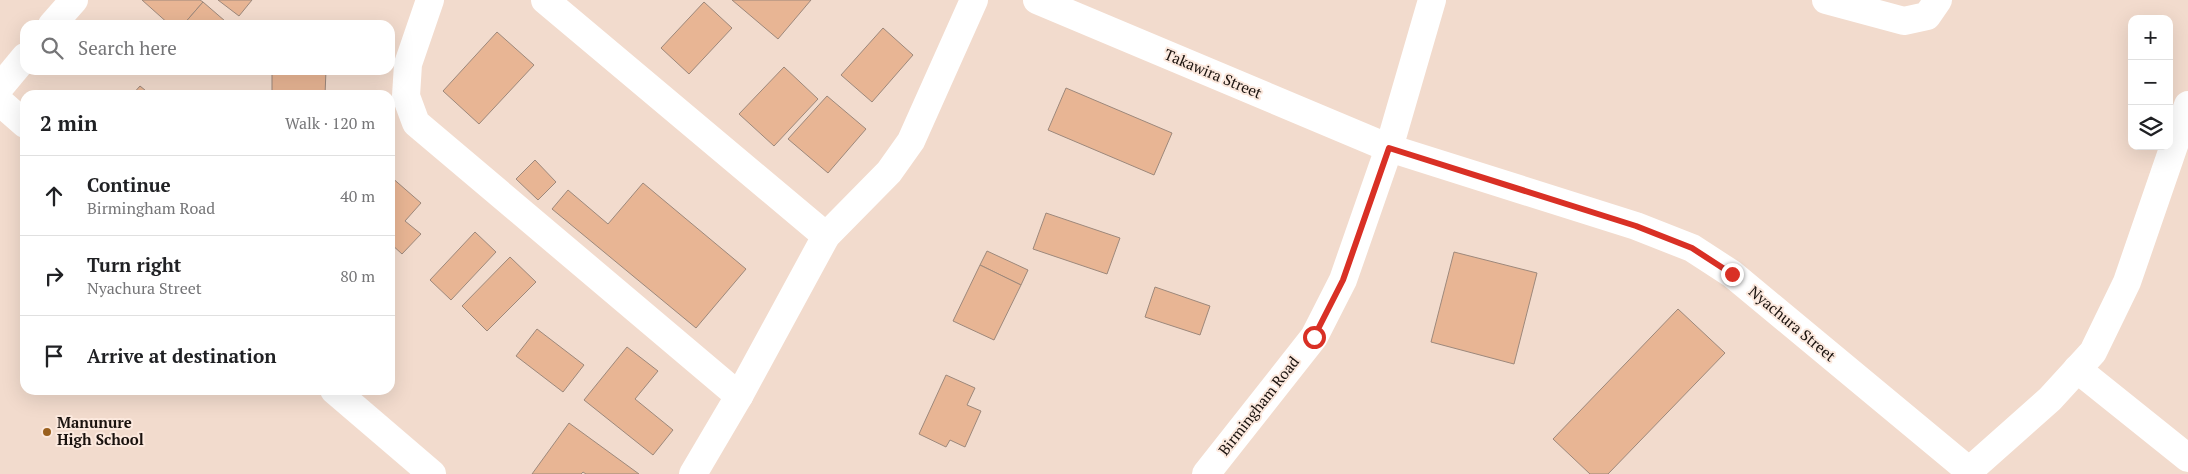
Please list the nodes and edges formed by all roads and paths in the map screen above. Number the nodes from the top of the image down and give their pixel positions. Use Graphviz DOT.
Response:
graph roads {
  1 [pos="74,0"];
  2 [pos="430,0"];
  3 [pos="545,0"];
  4 [pos="974,0"];
  5 [pos="1037,0"];
  6 [pos="1432,0"];
  7 [pos="1826,0"];
  8 [pos="1938,0"];
  9 [pos="56,20"];
  10 [pos="20,63"];
  11 [pos="0,87"];
  12 [pos="0,102"];
  13 [pos="2188,104"];
  14 [pos="20,120"];
  15 [pos="1389,148"];
  16 [pos="826,236"];
  17 [pos="2077,369"];
  18 [pos="340,395"];
  19 [pos="739,396"];
  20 [pos="2188,458"];
  21 [pos="1971,472"];
  22 [pos="432,474"];
  23 [pos="693,474"];
  24 [pos="1206,474"];
  1 -- 9 [label="street"];
  2 -- 19 [label="street"];
  3 -- 16 [label="street"];
  4 -- 16 [label="street"];
  5 -- 15 [label="street, Takawira Street"];
  6 -- 15 [label="street, Birmingham Road"];
  7 -- 8 [label="street"];
  10 -- 11 [label="street"];
  12 -- 14 [label="street"];
  13 -- 17 [label="street"];
  15 -- 21 [label="street, Nyachura Street"];
  15 -- 24 [label="street, Birmingham Road"];
  16 -- 19 [label="street"];
  17 -- 20 [label="street"];
  17 -- 21 [label="street"];
  18 -- 22 [label="street"];
  19 -- 23 [label="street"];
}
